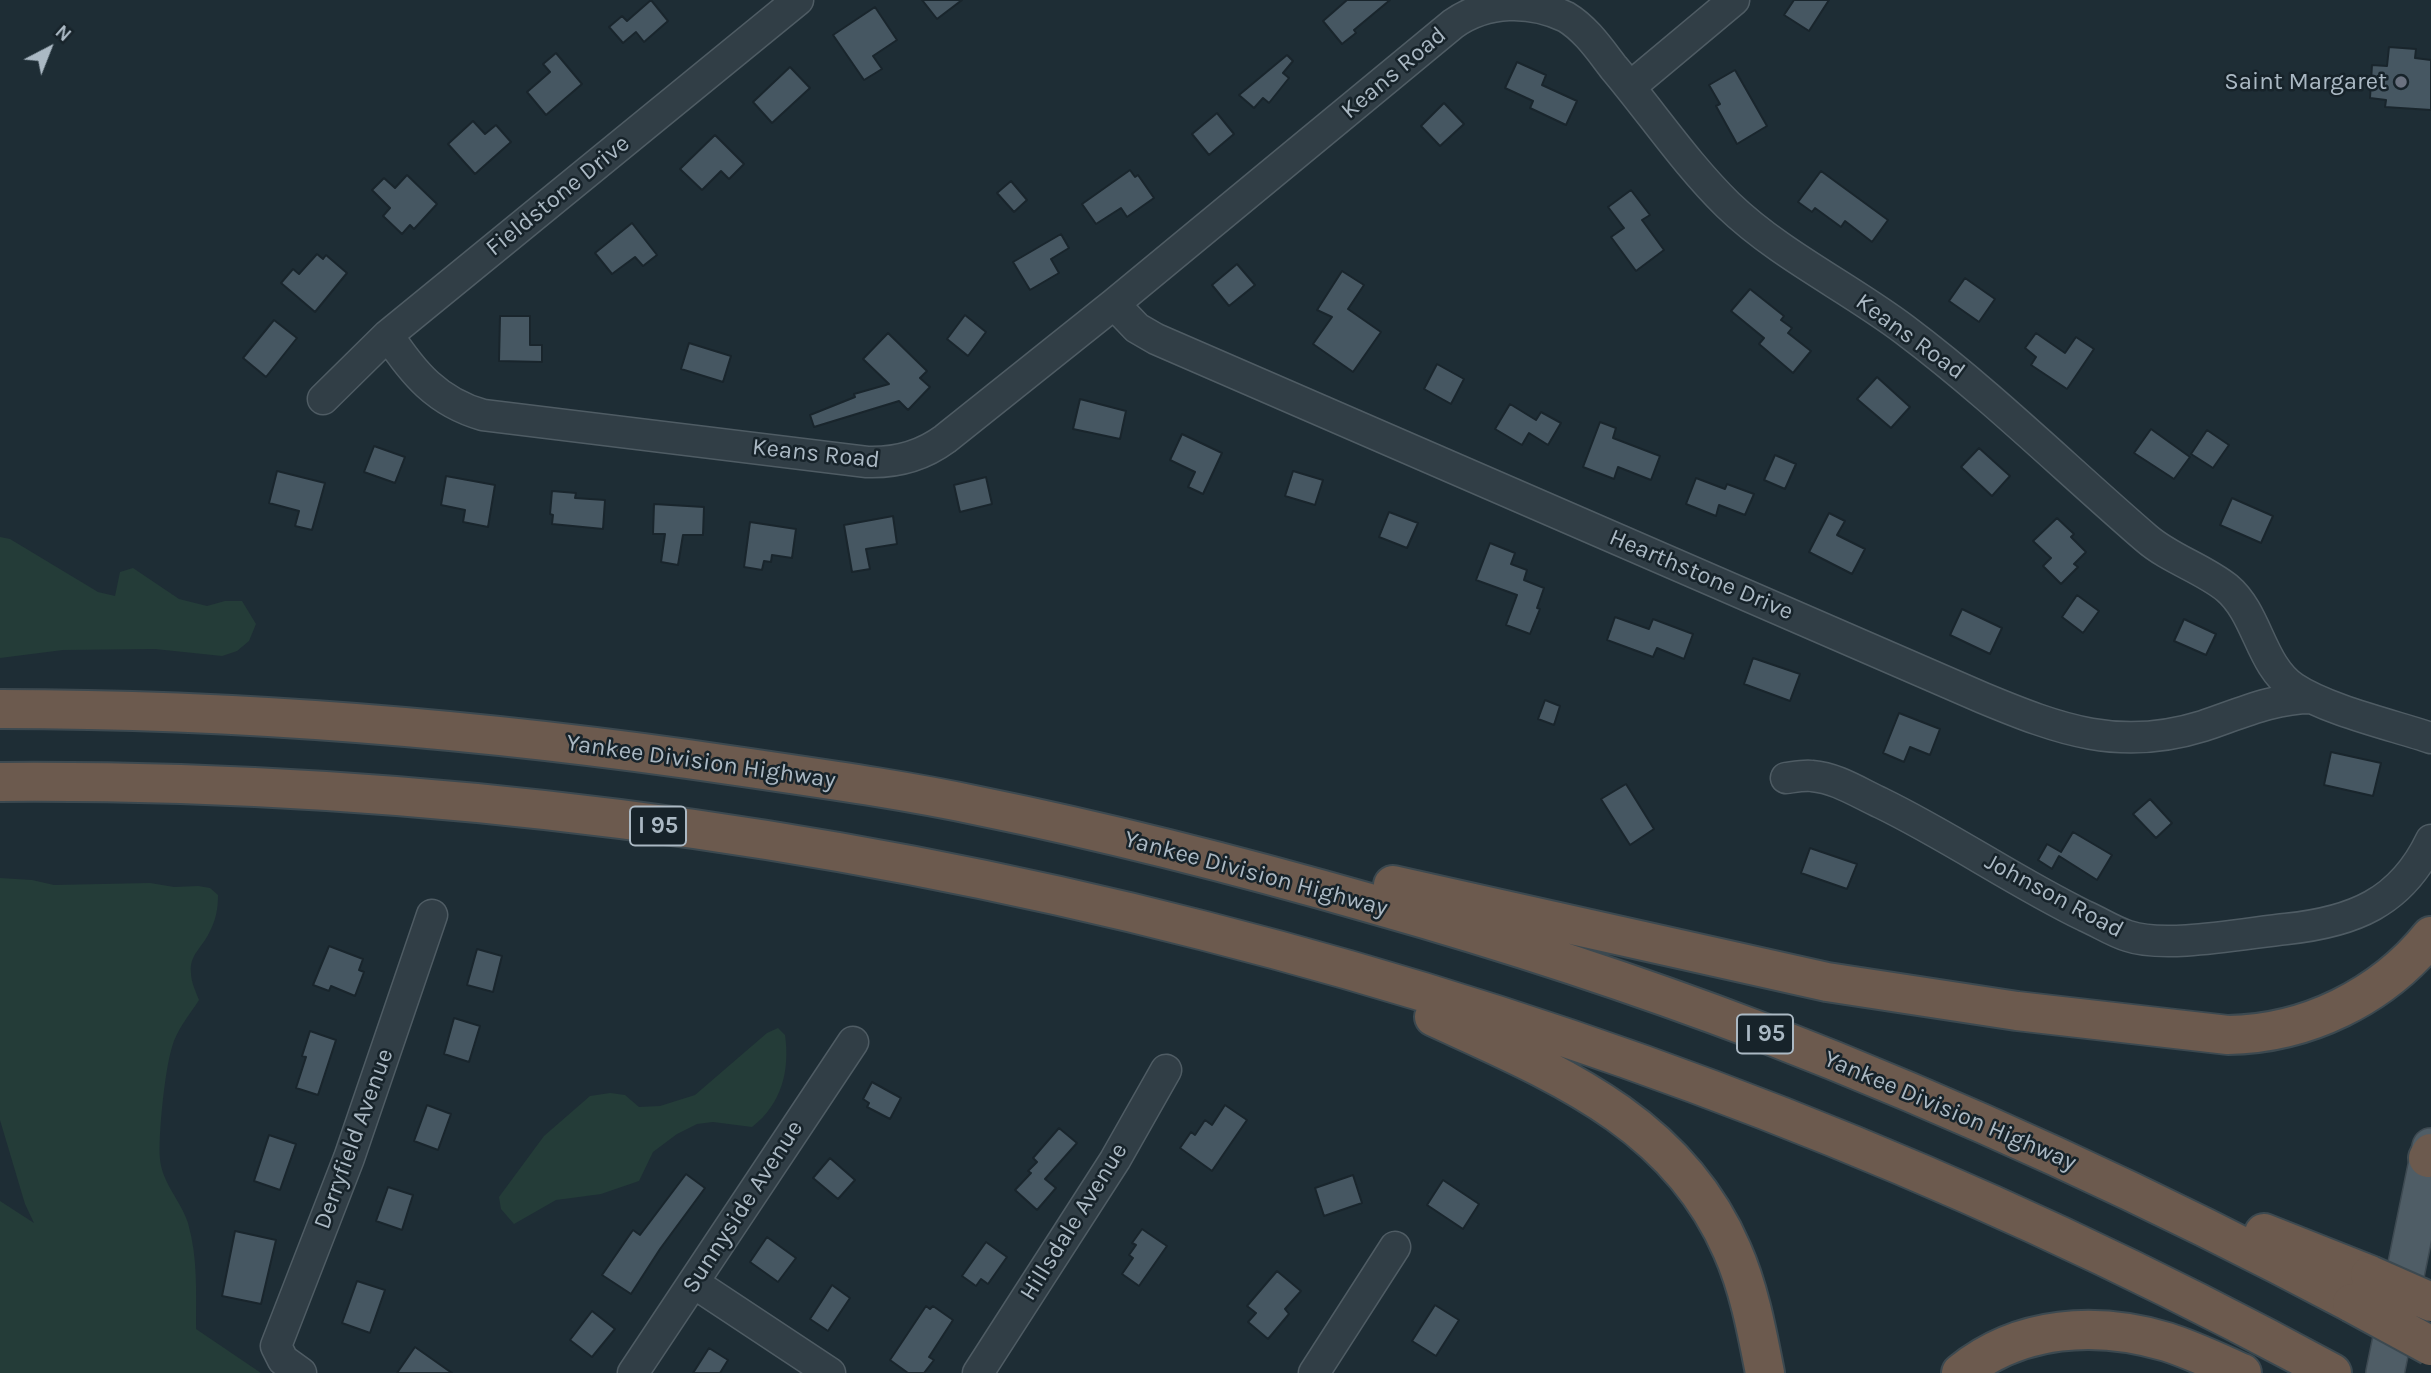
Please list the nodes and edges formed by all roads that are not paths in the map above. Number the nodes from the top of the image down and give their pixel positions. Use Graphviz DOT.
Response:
graph roads {
  1 [pos="798,0"];
  2 [pos="1734,0"];
  3 [pos="1630,87"];
  4 [pos="1114,304"];
  5 [pos="388,335"];
  6 [pos="323,399"];
  7 [pos="2312,698"];
  8 [pos="0,709"];
  9 [pos="2431,737"];
  10 [pos="1786,778"];
  11 [pos="0,782"];
  12 [pos="2431,839"];
  13 [pos="1147,845"];
  14 [pos="432,915"];
  15 [pos="2431,936"];
  16 [pos="1305,958"];
  17 [pos="853,1042"];
  18 [pos="1166,1070"];
  19 [pos="2430,1153"];
  20 [pos="1395,1247"];
  21 [pos="694,1283"];
  22 [pos="2361,1289"];
  23 [pos="2431,1302"];
  24 [pos="2431,1346"];
  25 [pos="292,1366"];
  26 [pos="2323,1368"];
  27 [pos="633,1373"];
  28 [pos="830,1373"];
  29 [pos="978,1373"];
  30 [pos="1314,1373"];
  31 [pos="1765,1373"];
  32 [pos="1961,1373"];
  33 [pos="2242,1373"];
  34 [pos="2385,1373"];
  1 -- 5 [label="street, Fieldstone Drive"];
  2 -- 3 [label="street"];
  3 -- 4 [label="street, Keans Road"];
  3 -- 7 [label="street, Keans Road"];
  4 -- 5 [label="street, Keans Road"];
  4 -- 7 [label="street, Hearthstone Drive"];
  5 -- 6 [label="street, Fieldstone Drive"];
  7 -- 9 [label="street, Keans Road"];
  8 -- 13 [label="highway, Yankee Division Highway / I 95"];
  10 -- 12 [label="street, Johnson Road"];
  11 -- 16 [label="highway, I 95"];
  13 -- 15 [label="highway"];
  13 -- 22 [label="highway, Yankee Division Highway / I 95"];
  14 -- 25 [label="street, Derryfield Avenue"];
  16 -- 26 [label="highway, I 95"];
  16 -- 31 [label="highway"];
  17 -- 21 [label="street, Sunnyside Avenue"];
  18 -- 29 [label="street, Hillsdale Avenue"];
  19 -- 34 [label="main road"];
  20 -- 30 [label="street"];
  21 -- 27 [label="street, Sunnyside Avenue"];
  21 -- 28 [label="street"];
  22 -- 23 [label="highway, bridge"];
  22 -- 24 [label="highway, bridge"];
  32 -- 33 [label="highway"];
}
